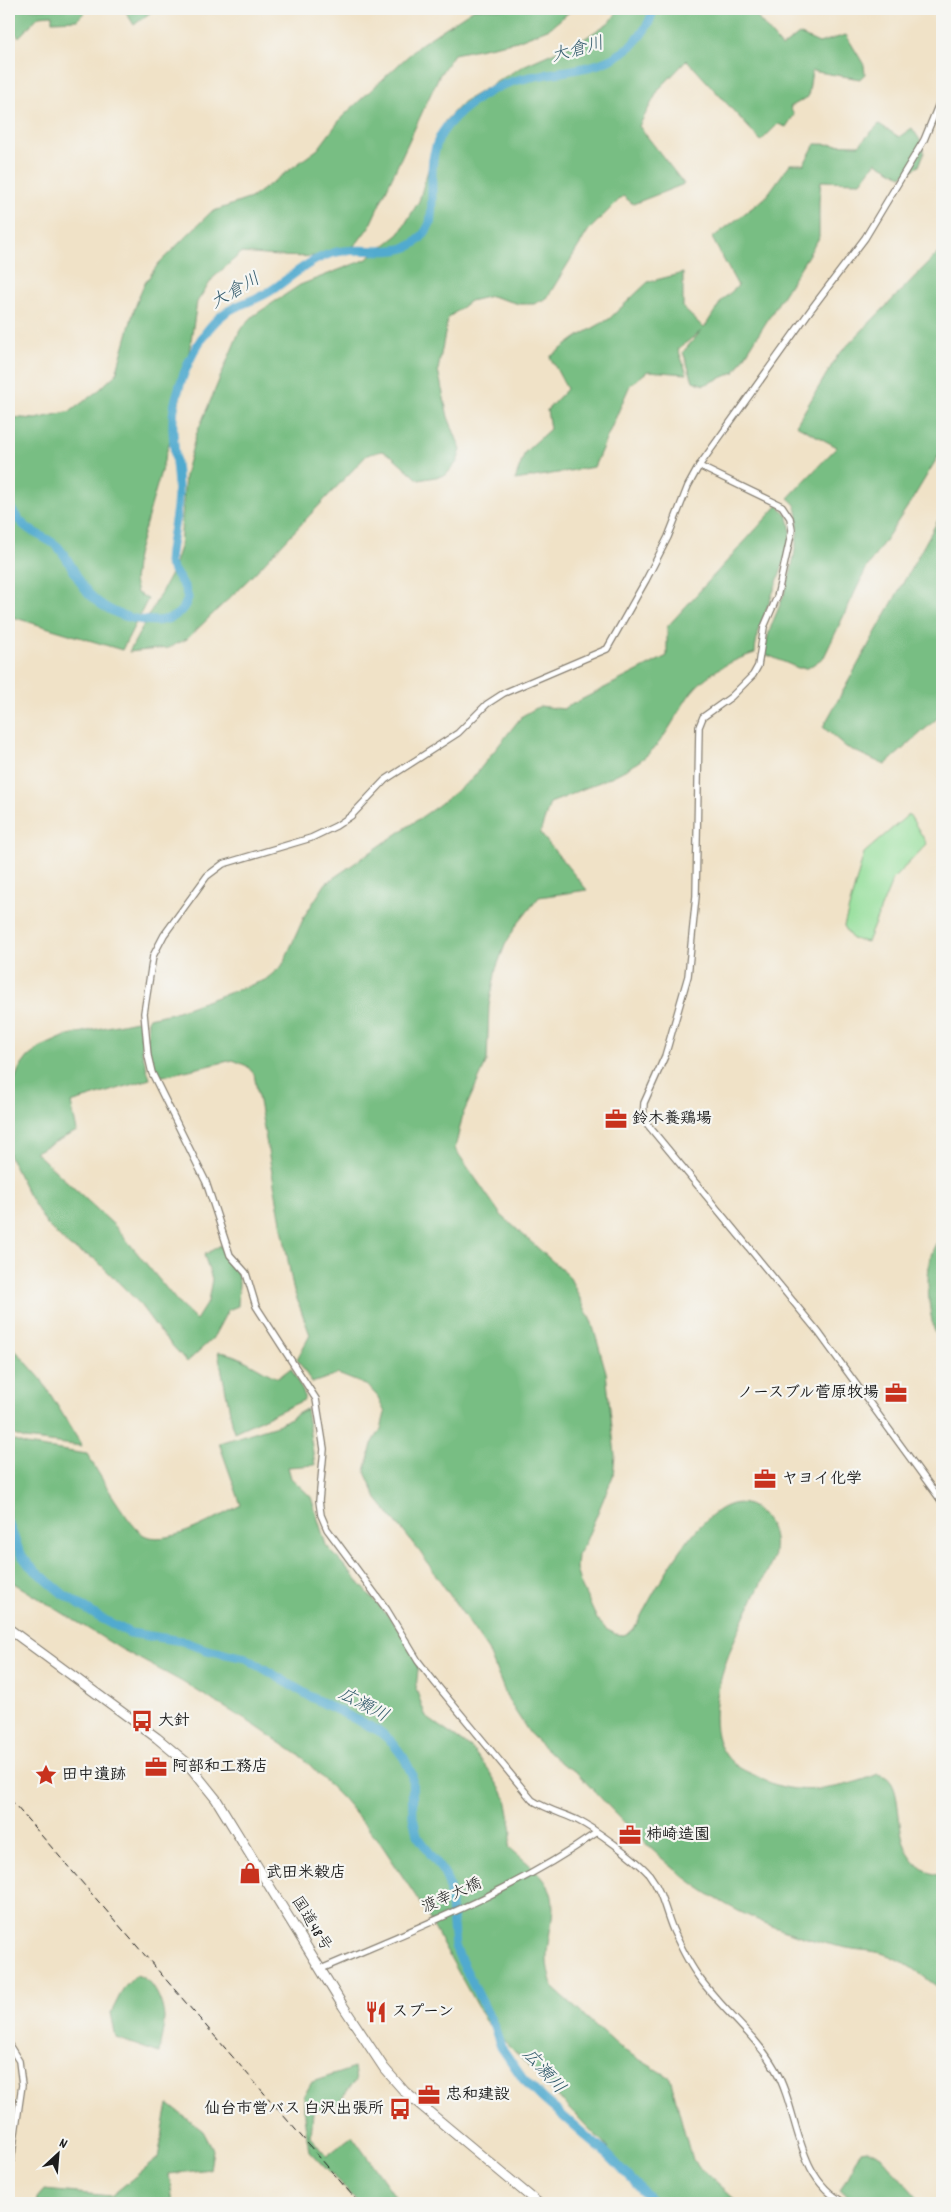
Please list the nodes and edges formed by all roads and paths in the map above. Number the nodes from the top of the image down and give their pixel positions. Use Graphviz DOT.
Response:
graph roads {
  1 [pos="942,96"];
  2 [pos="699,466"];
  3 [pos="942,1502"];
  4 [pos="9,1629"];
  5 [pos="596,1833"];
  6 [pos="321,1969"];
  7 [pos="9,2045"];
  8 [pos="9,2175"];
  9 [pos="538,2203"];
  10 [pos="845,2203"];
  1 -- 2 [label="street"];
  2 -- 3 [label="street"];
  2 -- 5 [label="street"];
  4 -- 6 [label="highway, 国道48号"];
  5 -- 6 [label="street, 渡幸大橋"];
  5 -- 10 [label="street"];
  6 -- 9 [label="highway, 国道48号"];
  7 -- 8 [label="street"];
}
